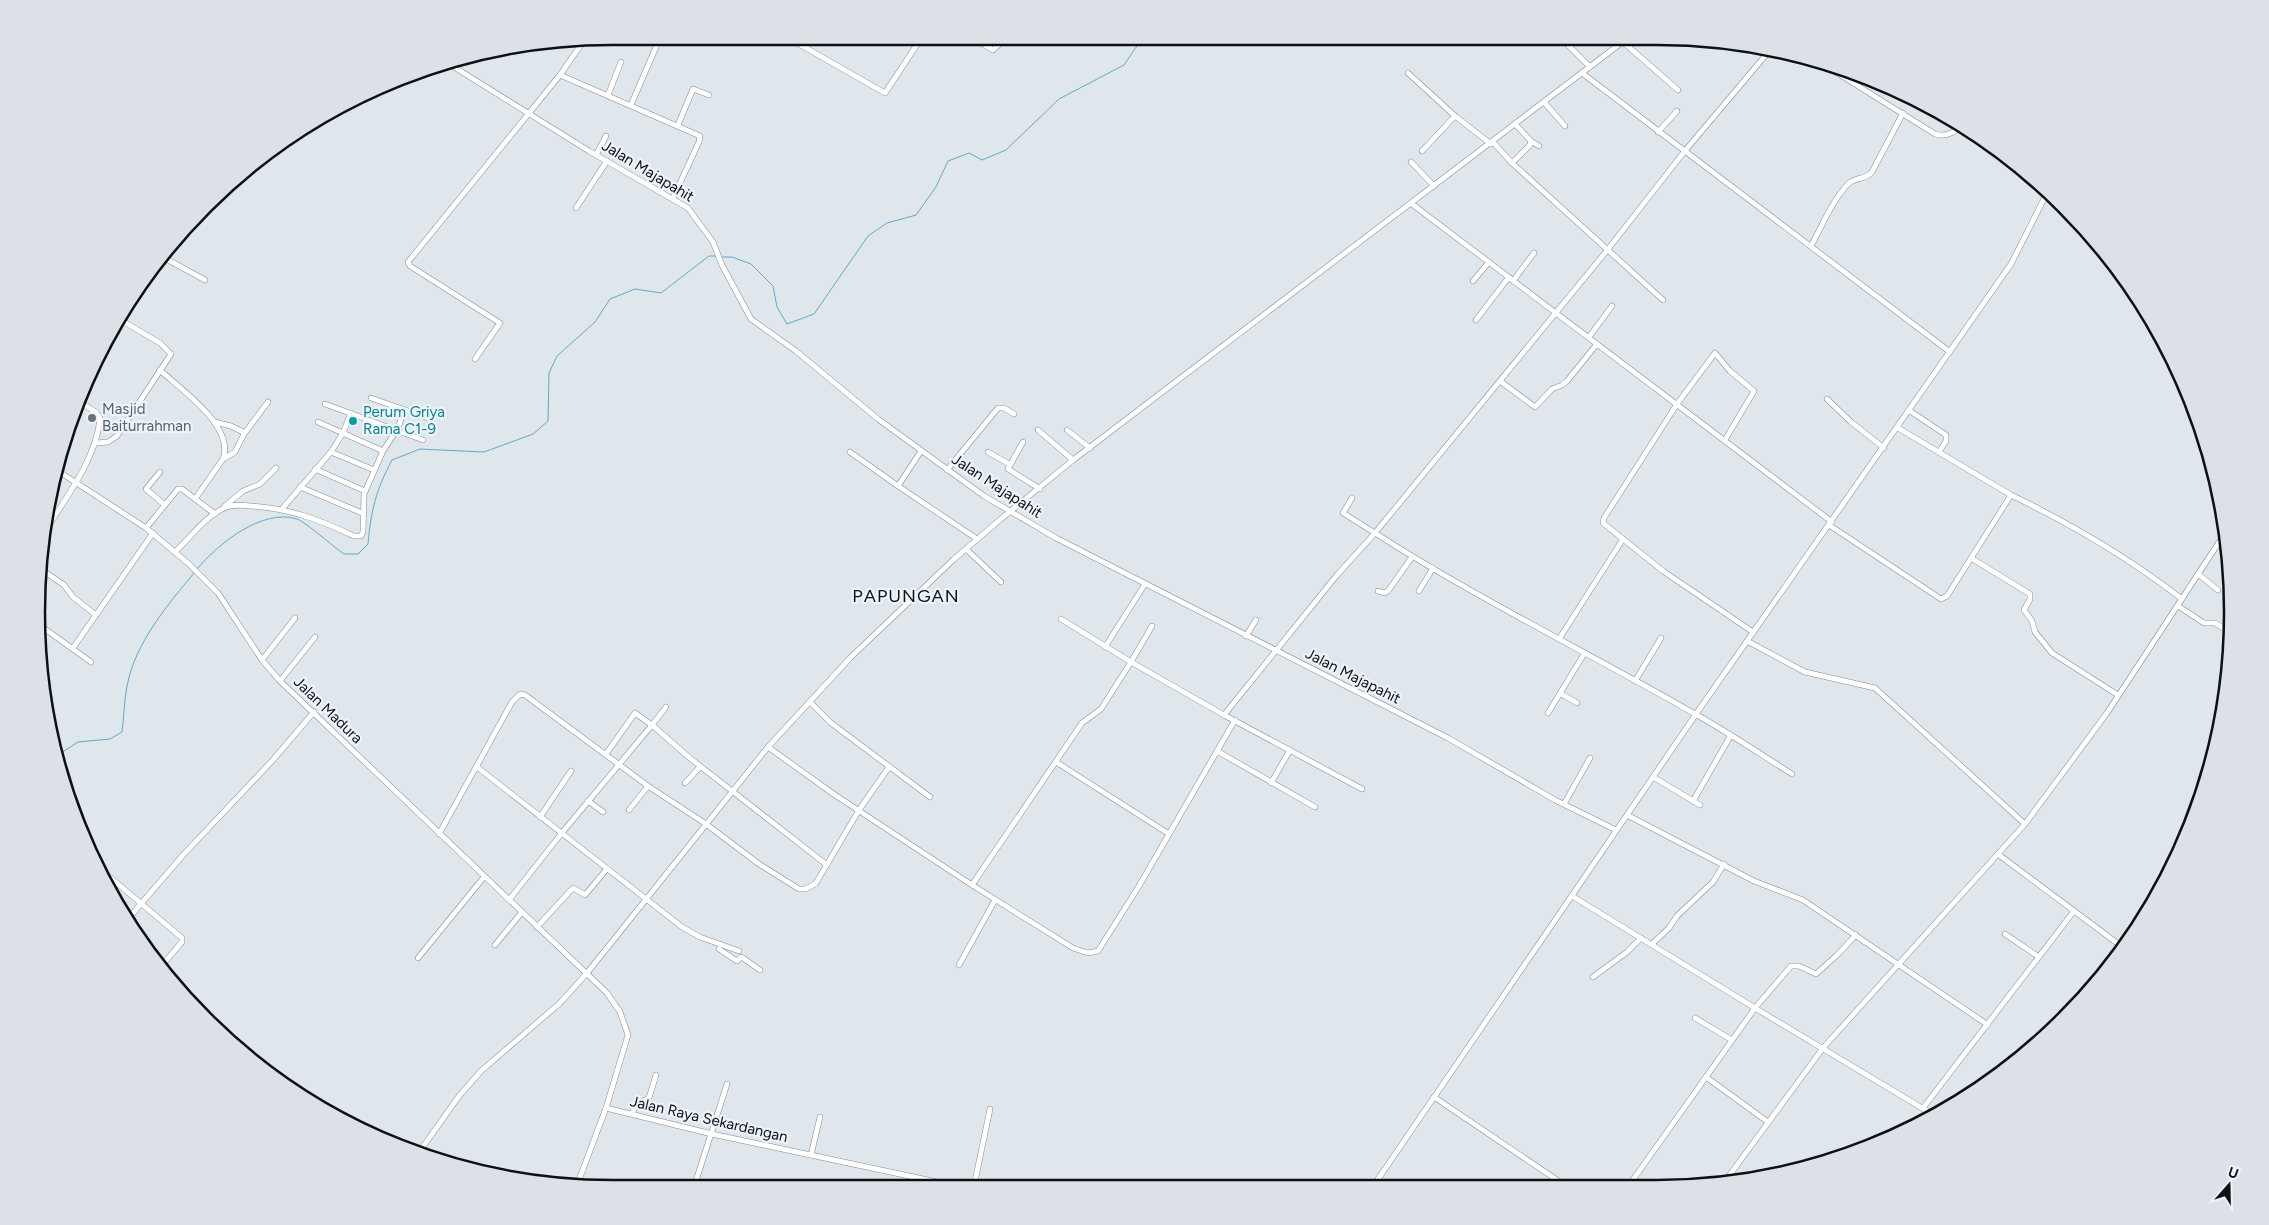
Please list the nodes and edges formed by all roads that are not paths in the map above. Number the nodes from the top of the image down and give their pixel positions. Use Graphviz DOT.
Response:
graph roads {
  1 [pos="799,45"];
  2 [pos="917,45"];
  3 [pos="985,45"];
  4 [pos="998,45"];
  5 [pos="1620,45"];
  6 [pos="1627,45"];
  7 [pos="580,46"];
  8 [pos="1568,46"];
  9 [pos="656,47"];
  10 [pos="1765,56"];
  11 [pos="621,62"];
  12 [pos="455,67"];
  13 [pos="1590,67"];
  14 [pos="1408,73"];
  15 [pos="1582,73"];
  16 [pos="560,75"];
  17 [pos="1850,79"];
  18 [pos="1678,90"];
  19 [pos="608,95"];
  20 [pos="709,95"];
  21 [pos="1544,102"];
  22 [pos="631,106"];
  23 [pos="1677,111"];
  24 [pos="528,113"];
  25 [pos="1903,113"];
  26 [pos="1455,116"];
  27 [pos="1515,124"];
  28 [pos="678,125"];
  29 [pos="1565,126"];
  30 [pos="1955,130"];
  31 [pos="1658,132"];
  32 [pos="606,136"];
  33 [pos="1531,141"];
  34 [pos="1492,143"];
  35 [pos="1540,146"];
  36 [pos="1422,152"];
  37 [pos="1684,152"];
  38 [pos="596,155"];
  39 [pos="607,161"];
  40 [pos="1411,162"];
  41 [pos="1512,163"];
  42 [pos="1434,186"];
  43 [pos="673,198"];
  44 [pos="2044,198"];
  45 [pos="1412,204"];
  46 [pos="576,208"];
  47 [pos="1810,246"];
  48 [pos="1608,248"];
  49 [pos="1534,254"];
  50 [pos="168,260"];
  51 [pos="1489,262"];
  52 [pos="1511,279"];
  53 [pos="204,280"];
  54 [pos="1474,281"];
  55 [pos="1664,300"];
  56 [pos="1612,306"];
  57 [pos="1556,313"];
  58 [pos="1476,320"];
  59 [pos="125,323"];
  60 [pos="1588,337"];
  61 [pos="1597,344"];
  62 [pos="1950,352"];
  63 [pos="475,359"];
  64 [pos="160,370"];
  65 [pos="1500,381"];
  66 [pos="371,398"];
  67 [pos="1827,400"];
  68 [pos="268,402"];
  69 [pos="325,404"];
  70 [pos="1677,404"];
  71 [pos="84,405"];
  72 [pos="404,410"];
  73 [pos="1910,411"];
  74 [pos="351,413"];
  75 [pos="1014,414"];
  76 [pos="428,418"];
  77 [pos="215,421"];
  78 [pos="318,422"];
  79 [pos="1898,428"];
  80 [pos="1038,430"];
  81 [pos="1067,430"];
  82 [pos="396,432"];
  83 [pos="245,433"];
  84 [pos="343,433"];
  85 [pos="422,440"];
  86 [pos="1725,440"];
  87 [pos="1023,442"];
  88 [pos="97,443"];
  89 [pos="1090,448"];
  90 [pos="1884,448"];
  91 [pos="382,450"];
  92 [pos="921,451"];
  93 [pos="331,452"];
  94 [pos="850,452"];
  95 [pos="988,452"];
  96 [pos="1939,452"];
  97 [pos="223,459"];
  98 [pos="1073,460"];
  99 [pos="1009,464"];
  100 [pos="276,468"];
  101 [pos="314,469"];
  102 [pos="374,470"];
  103 [pos="947,470"];
  104 [pos="160,472"];
  105 [pos="62,474"];
  106 [pos="76,482"];
  107 [pos="898,486"];
  108 [pos="300,487"];
  109 [pos="1040,488"];
  110 [pos="365,491"];
  111 [pos="2011,496"];
  112 [pos="1352,498"];
  113 [pos="195,499"];
  114 [pos="165,505"];
  115 [pos="223,508"];
  116 [pos="282,509"];
  117 [pos="1010,511"];
  118 [pos="362,513"];
  119 [pos="215,514"];
  120 [pos="54,517"];
  121 [pos="1830,524"];
  122 [pos="146,528"];
  123 [pos="153,533"];
  124 [pos="1375,533"];
  125 [pos="977,539"];
  126 [pos="1623,539"];
  127 [pos="2219,541"];
  128 [pos="966,549"];
  129 [pos="175,552"];
  130 [pos="1412,557"];
  131 [pos="1971,558"];
  132 [pos="1433,568"];
  133 [pos="46,573"];
  134 [pos="2198,574"];
  135 [pos="1001,582"];
  136 [pos="1145,584"];
  137 [pos="2218,590"];
  138 [pos="1378,591"];
  139 [pos="1419,591"];
  140 [pos="2182,599"];
  141 [pos="2178,606"];
  142 [pos="96,615"];
  143 [pos="295,618"];
  144 [pos="1061,619"];
  145 [pos="1256,620"];
  146 [pos="1152,626"];
  147 [pos="2224,628"];
  148 [pos="45,629"];
  149 [pos="1754,632"];
  150 [pos="1246,636"];
  151 [pos="315,637"];
  152 [pos="1661,638"];
  153 [pos="1559,639"];
  154 [pos="1747,641"];
  155 [pos="1105,647"];
  156 [pos="73,648"];
  157 [pos="1275,651"];
  158 [pos="1584,654"];
  159 [pos="262,660"];
  160 [pos="91,662"];
  161 [pos="1131,662"];
  162 [pos="280,681"];
  163 [pos="1635,681"];
  164 [pos="1560,693"];
  165 [pos="2118,695"];
  166 [pos="810,702"];
  167 [pos="1577,703"];
  168 [pos="666,708"];
  169 [pos="314,712"];
  170 [pos="1548,713"];
  171 [pos="1696,714"];
  172 [pos="1224,715"];
  173 [pos="1235,720"];
  174 [pos="652,725"];
  175 [pos="1731,735"];
  176 [pos="768,747"];
  177 [pos="1290,750"];
  178 [pos="1217,751"];
  179 [pos="606,754"];
  180 [pos="1590,758"];
  181 [pos="1056,762"];
  182 [pos="620,763"];
  183 [pos="477,767"];
  184 [pos="700,767"];
  185 [pos="889,767"];
  186 [pos="570,771"];
  187 [pos="1792,774"];
  188 [pos="1653,777"];
  189 [pos="685,783"];
  190 [pos="1271,783"];
  191 [pos="648,786"];
  192 [pos="1362,789"];
  193 [pos="732,791"];
  194 [pos="930,797"];
  195 [pos="588,801"];
  196 [pos="1693,801"];
  197 [pos="1564,804"];
  198 [pos="1700,805"];
  199 [pos="1315,807"];
  200 [pos="628,810"];
  201 [pos="859,810"];
  202 [pos="603,812"];
  203 [pos="1627,815"];
  204 [pos="540,817"];
  205 [pos="706,824"];
  206 [pos="2025,824"];
  207 [pos="1616,830"];
  208 [pos="439,834"];
  209 [pos="561,834"];
  210 [pos="1169,834"];
  211 [pos="1999,855"];
  212 [pos="1724,864"];
  213 [pos="826,865"];
  214 [pos="606,870"];
  215 [pos="484,877"];
  216 [pos="113,880"];
  217 [pos="972,885"];
  218 [pos="1572,896"];
  219 [pos="508,900"];
  220 [pos="644,900"];
  221 [pos="995,900"];
  222 [pos="139,903"];
  223 [pos="2074,911"];
  224 [pos="522,912"];
  225 [pos="132,913"];
  226 [pos="537,927"];
  227 [pos="2005,934"];
  228 [pos="1856,935"];
  229 [pos="1641,938"];
  230 [pos="2117,943"];
  231 [pos="1652,944"];
  232 [pos="495,946"];
  233 [pos="719,949"];
  234 [pos="739,951"];
  235 [pos="2039,957"];
  236 [pos="418,958"];
  237 [pos="165,962"];
  238 [pos="959,964"];
  239 [pos="1897,964"];
  240 [pos="760,970"];
  241 [pos="587,973"];
  242 [pos="1593,977"];
  243 [pos="1755,1008"];
  244 [pos="1695,1018"];
  245 [pos="1988,1025"];
  246 [pos="1732,1040"];
  247 [pos="1823,1048"];
  248 [pos="656,1075"];
  249 [pos="1706,1077"];
  250 [pos="727,1084"];
  251 [pos="1434,1097"];
  252 [pos="606,1108"];
  253 [pos="1923,1108"];
  254 [pos="990,1109"];
  255 [pos="1927,1111"];
  256 [pos="632,1114"];
  257 [pos="820,1116"];
  258 [pos="1768,1122"];
  259 [pos="712,1134"];
  260 [pos="423,1147"];
  261 [pos="811,1155"];
  262 [pos="1729,1175"];
  263 [pos="579,1179"];
  264 [pos="696,1180"];
  265 [pos="925,1180"];
  266 [pos="975,1180"];
  267 [pos="1377,1180"];
  268 [pos="1556,1180"];
  269 [pos="1633,1180"];
  1 -- 2 [label="street"];
  3 -- 4 [label="street"];
  5 -- 13 [label="street"];
  6 -- 18 [label="street"];
  7 -- 16 [label="street"];
  8 -- 13 [label="street"];
  9 -- 22 [label="street"];
  10 -- 37 [label="street"];
  11 -- 19 [label="street"];
  12 -- 24 [label="street, Jalan Majapahit"];
  13 -- 15 [label="street"];
  14 -- 26 [label="street"];
  15 -- 21 [label="street"];
  15 -- 31 [label="street"];
  16 -- 19 [label="street"];
  16 -- 24 [label="street"];
  17 -- 25 [label="street"];
  19 -- 22 [label="street"];
  20 -- 28 [label="street"];
  21 -- 27 [label="street"];
  21 -- 29 [label="street"];
  22 -- 28 [label="street"];
  23 -- 31 [label="street"];
  24 -- 38 [label="street, Jalan Majapahit"];
  24 -- 63 [label="street"];
  25 -- 30 [label="street"];
  25 -- 47 [label="street"];
  26 -- 34 [label="street"];
  26 -- 36 [label="street"];
  27 -- 33 [label="street"];
  27 -- 34 [label="street"];
  28 -- 43 [label="street"];
  31 -- 37 [label="street"];
  32 -- 38 [label="street"];
  33 -- 35 [label="street"];
  33 -- 41 [label="street"];
  34 -- 41 [label="street"];
  34 -- 42 [label="street"];
  37 -- 47 [label="street"];
  37 -- 48 [label="street"];
  38 -- 39 [label="street, Jalan Majapahit"];
  39 -- 43 [label="street, Jalan Majapahit"];
  39 -- 46 [label="street"];
  40 -- 42 [label="street"];
  41 -- 48 [label="street"];
  42 -- 45 [label="street"];
  43 -- 92 [label="street, Jalan Majapahit"];
  44 -- 62 [label="street"];
  45 -- 51 [label="street"];
  45 -- 89 [label="street"];
  47 -- 62 [label="street"];
  48 -- 55 [label="street"];
  48 -- 57 [label="street"];
  49 -- 52 [label="street"];
  50 -- 53 [label="street"];
  51 -- 52 [label="street"];
  51 -- 54 [label="street"];
  52 -- 57 [label="street"];
  52 -- 58 [label="street"];
  56 -- 60 [label="street"];
  57 -- 60 [label="street"];
  57 -- 65 [label="street"];
  59 -- 64 [label="street"];
  60 -- 61 [label="street"];
  61 -- 65 [label="street"];
  61 -- 70 [label="street"];
  62 -- 73 [label="street"];
  64 -- 77 [label="street"];
  64 -- 88 [label="street"];
  65 -- 124 [label="street"];
  66 -- 72 [label="street"];
  67 -- 90 [label="street"];
  68 -- 83 [label="street"];
  69 -- 74 [label="street"];
  70 -- 86 [label="street"];
  70 -- 86 [label="street"];
  70 -- 126 [label="street"];
  71 -- 88 [label="street"];
  72 -- 76 [label="street"];
  72 -- 82 [label="street"];
  73 -- 79 [label="street"];
  73 -- 96 [label="street"];
  74 -- 82 [label="street"];
  74 -- 84 [label="street"];
  75 -- 103 [label="street"];
  77 -- 83 [label="street"];
  77 -- 97 [label="street"];
  78 -- 84 [label="street"];
  79 -- 90 [label="street"];
  79 -- 96 [label="street"];
  80 -- 98 [label="street"];
  81 -- 89 [label="street"];
  82 -- 85 [label="street"];
  82 -- 91 [label="street"];
  83 -- 97 [label="street"];
  84 -- 91 [label="street"];
  84 -- 93 [label="street"];
  86 -- 121 [label="street"];
  87 -- 99 [label="street"];
  88 -- 106 [label="street"];
  89 -- 98 [label="street"];
  90 -- 121 [label="street"];
  91 -- 102 [label="street"];
  92 -- 103 [label="street, Jalan Majapahit"];
  92 -- 107 [label="street"];
  93 -- 101 [label="street"];
  93 -- 102 [label="street"];
  94 -- 107 [label="street"];
  95 -- 99 [label="street"];
  96 -- 111 [label="street"];
  97 -- 113 [label="street"];
  98 -- 109 [label="street"];
  99 -- 109 [label="street"];
  100 -- 115 [label="street"];
  101 -- 108 [label="street"];
  101 -- 110 [label="street"];
  102 -- 110 [label="street"];
  103 -- 117 [label="street, Jalan Majapahit"];
  104 -- 114 [label="street"];
  105 -- 106 [label="street, Jalan Madura"];
  106 -- 120 [label="street"];
  106 -- 122 [label="street, Jalan Madura"];
  107 -- 125 [label="street"];
  108 -- 116 [label="street"];
  108 -- 118 [label="street"];
  109 -- 117 [label="street"];
  110 -- 118 [label="street"];
  111 -- 131 [label="street"];
  111 -- 140 [label="street"];
  112 -- 124 [label="street"];
  113 -- 114 [label="street"];
  113 -- 119 [label="street"];
  114 -- 122 [label="street"];
  115 -- 116 [label="street"];
  115 -- 119 [label="street"];
  116 -- 118 [label="street"];
  117 -- 125 [label="street"];
  117 -- 136 [label="street, Jalan Majapahit"];
  119 -- 129 [label="street"];
  121 -- 131 [label="street"];
  121 -- 149 [label="street"];
  122 -- 123 [label="street, Jalan Madura"];
  123 -- 129 [label="street, Jalan Madura"];
  123 -- 142 [label="street"];
  124 -- 130 [label="street"];
  124 -- 157 [label="street"];
  125 -- 128 [label="street"];
  126 -- 149 [label="street"];
  126 -- 153 [label="street"];
  127 -- 134 [label="street"];
  128 -- 135 [label="street"];
  128 -- 166 [label="street"];
  129 -- 159 [label="street, Jalan Madura"];
  130 -- 132 [label="street"];
  130 -- 138 [label="street"];
  131 -- 165 [label="street"];
  132 -- 139 [label="street"];
  132 -- 153 [label="street"];
  133 -- 142 [label="street"];
  134 -- 137 [label="street"];
  134 -- 140 [label="street"];
  136 -- 150 [label="street, Jalan Majapahit"];
  136 -- 155 [label="street"];
  140 -- 141 [label="street"];
  141 -- 147 [label="street"];
  141 -- 165 [label="street"];
  142 -- 156 [label="street"];
  143 -- 159 [label="street"];
  144 -- 155 [label="street"];
  145 -- 150 [label="street"];
  146 -- 161 [label="street"];
  148 -- 156 [label="street"];
  149 -- 154 [label="street"];
  150 -- 157 [label="street, Jalan Majapahit"];
  151 -- 162 [label="street"];
  152 -- 163 [label="street"];
  153 -- 158 [label="street"];
  154 -- 171 [label="street"];
  154 -- 206 [label="street"];
  155 -- 161 [label="street"];
  156 -- 160 [label="street"];
  157 -- 172 [label="street"];
  157 -- 197 [label="street, Jalan Majapahit"];
  158 -- 163 [label="street"];
  158 -- 164 [label="street"];
  159 -- 162 [label="street, Jalan Madura"];
  161 -- 172 [label="street"];
  161 -- 181 [label="street"];
  162 -- 169 [label="street, Jalan Madura"];
  163 -- 171 [label="street"];
  164 -- 167 [label="street"];
  164 -- 170 [label="street"];
  165 -- 206 [label="street"];
  166 -- 176 [label="street"];
  166 -- 185 [label="street"];
  168 -- 174 [label="street"];
  169 -- 208 [label="street, Jalan Madura"];
  169 -- 222 [label="street"];
  171 -- 175 [label="street"];
  171 -- 188 [label="street"];
  172 -- 173 [label="street"];
  173 -- 177 [label="street"];
  173 -- 178 [label="street"];
  174 -- 179 [label="street"];
  174 -- 182 [label="street"];
  174 -- 184 [label="street"];
  175 -- 187 [label="street"];
  175 -- 196 [label="street"];
  176 -- 193 [label="street"];
  176 -- 201 [label="street"];
  177 -- 190 [label="street"];
  177 -- 192 [label="street"];
  178 -- 190 [label="street"];
  178 -- 210 [label="street"];
  179 -- 182 [label="street"];
  179 -- 183 [label="street"];
  180 -- 197 [label="street"];
  181 -- 210 [label="street"];
  181 -- 217 [label="street"];
  182 -- 191 [label="street"];
  182 -- 195 [label="street"];
  183 -- 204 [label="street"];
  183 -- 208 [label="street"];
  184 -- 189 [label="street"];
  184 -- 193 [label="street"];
  185 -- 194 [label="street"];
  185 -- 201 [label="street"];
  186 -- 204 [label="street"];
  188 -- 196 [label="street"];
  188 -- 203 [label="street"];
  190 -- 199 [label="street"];
  191 -- 200 [label="street"];
  191 -- 205 [label="street"];
  193 -- 205 [label="street"];
  193 -- 213 [label="street"];
  195 -- 202 [label="street"];
  195 -- 209 [label="street"];
  196 -- 198 [label="street"];
  197 -- 207 [label="street, Jalan Majapahit"];
  201 -- 213 [label="street"];
  201 -- 217 [label="street"];
  203 -- 207 [label="street"];
  203 -- 212 [label="street"];
  204 -- 209 [label="street"];
  205 -- 213 [label="street"];
  205 -- 220 [label="street"];
  206 -- 211 [label="street"];
  207 -- 218 [label="street"];
  208 -- 215 [label="street, Jalan Madura"];
  209 -- 214 [label="street"];
  209 -- 219 [label="street"];
  210 -- 221 [label="street"];
  211 -- 223 [label="street"];
  211 -- 239 [label="street"];
  212 -- 228 [label="street"];
  212 -- 231 [label="street"];
  214 -- 220 [label="street"];
  214 -- 226 [label="street"];
  215 -- 219 [label="street, Jalan Madura"];
  215 -- 236 [label="street"];
  216 -- 222 [label="street"];
  217 -- 221 [label="street"];
  218 -- 229 [label="street"];
  218 -- 251 [label="street"];
  219 -- 224 [label="street, Jalan Madura"];
  220 -- 234 [label="street"];
  220 -- 241 [label="street"];
  221 -- 238 [label="street"];
  222 -- 225 [label="street"];
  222 -- 237 [label="street"];
  223 -- 230 [label="street"];
  223 -- 235 [label="street"];
  224 -- 226 [label="street, Jalan Madura"];
  224 -- 232 [label="street"];
  226 -- 241 [label="street, Jalan Madura"];
  227 -- 235 [label="street"];
  228 -- 239 [label="street"];
  228 -- 243 [label="street"];
  229 -- 231 [label="street"];
  229 -- 242 [label="street"];
  231 -- 243 [label="street"];
  233 -- 240 [label="street"];
  235 -- 245 [label="street"];
  239 -- 245 [label="street"];
  239 -- 247 [label="street"];
  241 -- 252 [label="street, Jalan Raya Sekardangan"];
  241 -- 260 [label="street"];
  243 -- 246 [label="street"];
  243 -- 247 [label="street"];
  244 -- 246 [label="street"];
  245 -- 253 [label="street"];
  246 -- 249 [label="street"];
  247 -- 253 [label="street"];
  247 -- 258 [label="street"];
  248 -- 256 [label="street"];
  249 -- 258 [label="street"];
  249 -- 269 [label="street"];
  250 -- 259 [label="street"];
  251 -- 267 [label="street"];
  251 -- 268 [label="street"];
  252 -- 256 [label="street, Jalan Raya Sekardangan"];
  252 -- 263 [label="street"];
  253 -- 255 [label="street"];
  254 -- 266 [label="street"];
  256 -- 259 [label="street, Jalan Raya Sekardangan"];
  257 -- 261 [label="street"];
  258 -- 262 [label="street"];
  259 -- 261 [label="street, Jalan Raya Sekardangan"];
  259 -- 264 [label="street"];
  261 -- 265 [label="street, Jalan Raya Sekardangan"];
}
